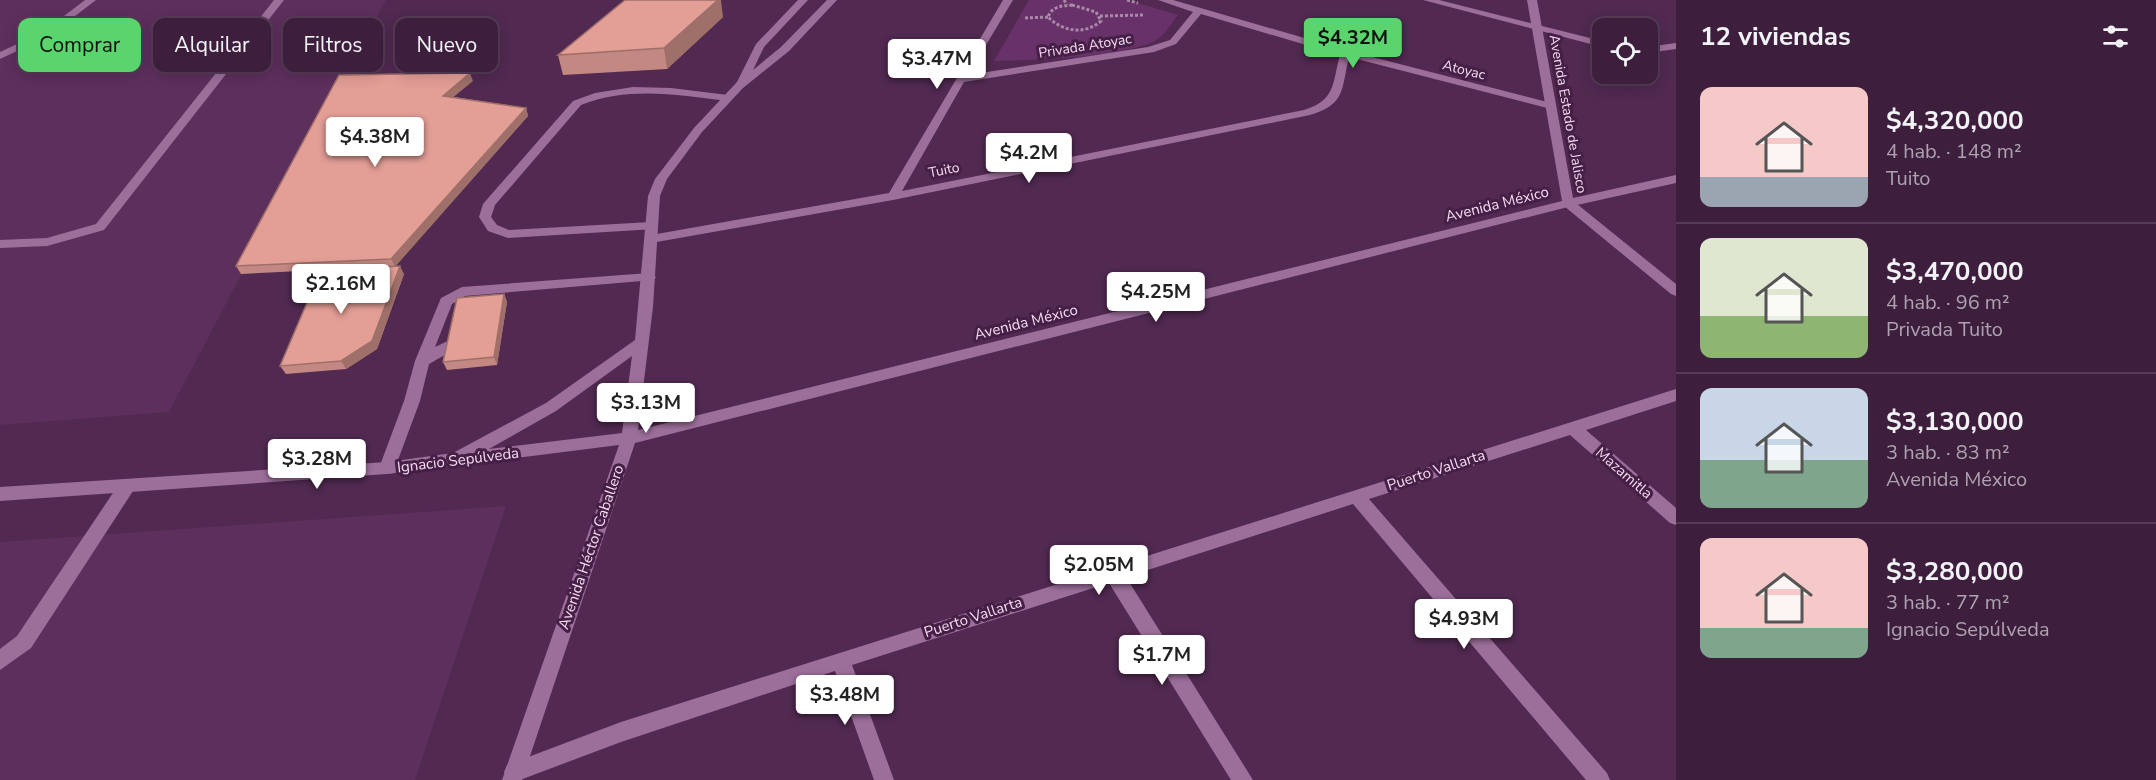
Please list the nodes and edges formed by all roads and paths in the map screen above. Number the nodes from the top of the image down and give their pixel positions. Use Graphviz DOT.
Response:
graph roads {
  1 [pos="91,0"];
  2 [pos="279,0"];
  3 [pos="803,0"];
  4 [pos="832,0"];
  5 [pos="1008,0"];
  6 [pos="1064,0"];
  7 [pos="1163,0"];
  8 [pos="1428,0"];
  9 [pos="1532,0"];
  10 [pos="1067,5"];
  11 [pos="1199,10"];
  12 [pos="1144,15"];
  13 [pos="1100,16"];
  14 [pos="1048,17"];
  15 [pos="1018,19"];
  16 [pos="1537,27"];
  17 [pos="1592,41"];
  18 [pos="1676,46"];
  19 [pos="1658,48"];
  20 [pos="1345,53"];
  21 [pos="0,56"];
  22 [pos="960,79"];
  23 [pos="739,86"];
  24 [pos="728,98"];
  25 [pos="1551,106"];
  26 [pos="1676,179"];
  27 [pos="893,196"];
  28 [pos="1568,203"];
  29 [pos="651,232"];
  30 [pos="0,244"];
  31 [pos="649,277"];
  32 [pos="1676,291"];
  33 [pos="452,344"];
  34 [pos="640,344"];
  35 [pos="422,361"];
  36 [pos="1676,395"];
  37 [pos="1572,427"];
  38 [pos="629,438"];
  39 [pos="448,462"];
  40 [pos="387,468"];
  41 [pos="127,486"];
  42 [pos="0,494"];
  43 [pos="1356,496"];
  44 [pos="1676,518"];
  45 [pos="1113,573"];
  46 [pos="841,660"];
  47 [pos="0,661"];
  48 [pos="513,776"];
  49 [pos="884,780"];
  50 [pos="1243,780"];
  51 [pos="1600,780"];
  1 -- 21 [label="street"];
  2 -- 30 [label="street"];
  3 -- 23 [label="street, Avenida Héctor Caballero"];
  4 -- 23 [label="street, Avenida Héctor Caballero"];
  5 -- 22 [label="street"];
  6 -- 10 [label="path"];
  7 -- 11 [label="street, Atoyac"];
  8 -- 16 [label="street"];
  9 -- 16 [label="street, Avenida Estado de Jalisco"];
  10 -- 13 [label="path"];
  10 -- 14 [label="path"];
  11 -- 20 [label="street, Atoyac"];
  11 -- 22 [label="street, Privada Atoyac"];
  12 -- 13 [label="path"];
  13 -- 14 [label="path"];
  14 -- 15 [label="path"];
  16 -- 17 [label="street"];
  16 -- 25 [label="street, Avenida Estado de Jalisco"];
  18 -- 19 [label="street"];
  20 -- 25 [label="street, Atoyac"];
  20 -- 27 [label="street, Tuito"];
  22 -- 27 [label="street"];
  23 -- 24 [label="street, Avenida Héctor Caballero"];
  24 -- 29 [label="street, Avenida Héctor Caballero"];
  24 -- 29 [label="street, Tuito"];
  25 -- 28 [label="street, Avenida Estado de Jalisco"];
  26 -- 28 [label="street, Avenida México"];
  27 -- 29 [label="street, Tuito"];
  28 -- 32 [label="street, Avenida Estado de Jalisco"];
  28 -- 38 [label="street, Avenida México"];
  29 -- 31 [label="street, Avenida Héctor Caballero"];
  31 -- 34 [label="street, Avenida Héctor Caballero"];
  31 -- 35 [label="street"];
  33 -- 35 [label="street"];
  34 -- 38 [label="street, Avenida Héctor Caballero"];
  34 -- 39 [label="street"];
  35 -- 40 [label="street"];
  36 -- 37 [label="street, Puerto Vallarta"];
  37 -- 43 [label="street, Puerto Vallarta"];
  37 -- 44 [label="street, Mazamitla"];
  38 -- 39 [label="street, Ignacio Sepúlveda"];
  38 -- 48 [label="street, Avenida Héctor Caballero"];
  39 -- 40 [label="street, Ignacio Sepúlveda"];
  40 -- 41 [label="street, Ignacio Sepúlveda"];
  41 -- 42 [label="street, Ignacio Sepúlveda"];
  41 -- 47 [label="street"];
  43 -- 45 [label="street, Puerto Vallarta"];
  43 -- 51 [label="street"];
  45 -- 46 [label="street, Puerto Vallarta"];
  45 -- 50 [label="street"];
  46 -- 48 [label="street, Puerto Vallarta"];
  46 -- 49 [label="street"];
}
